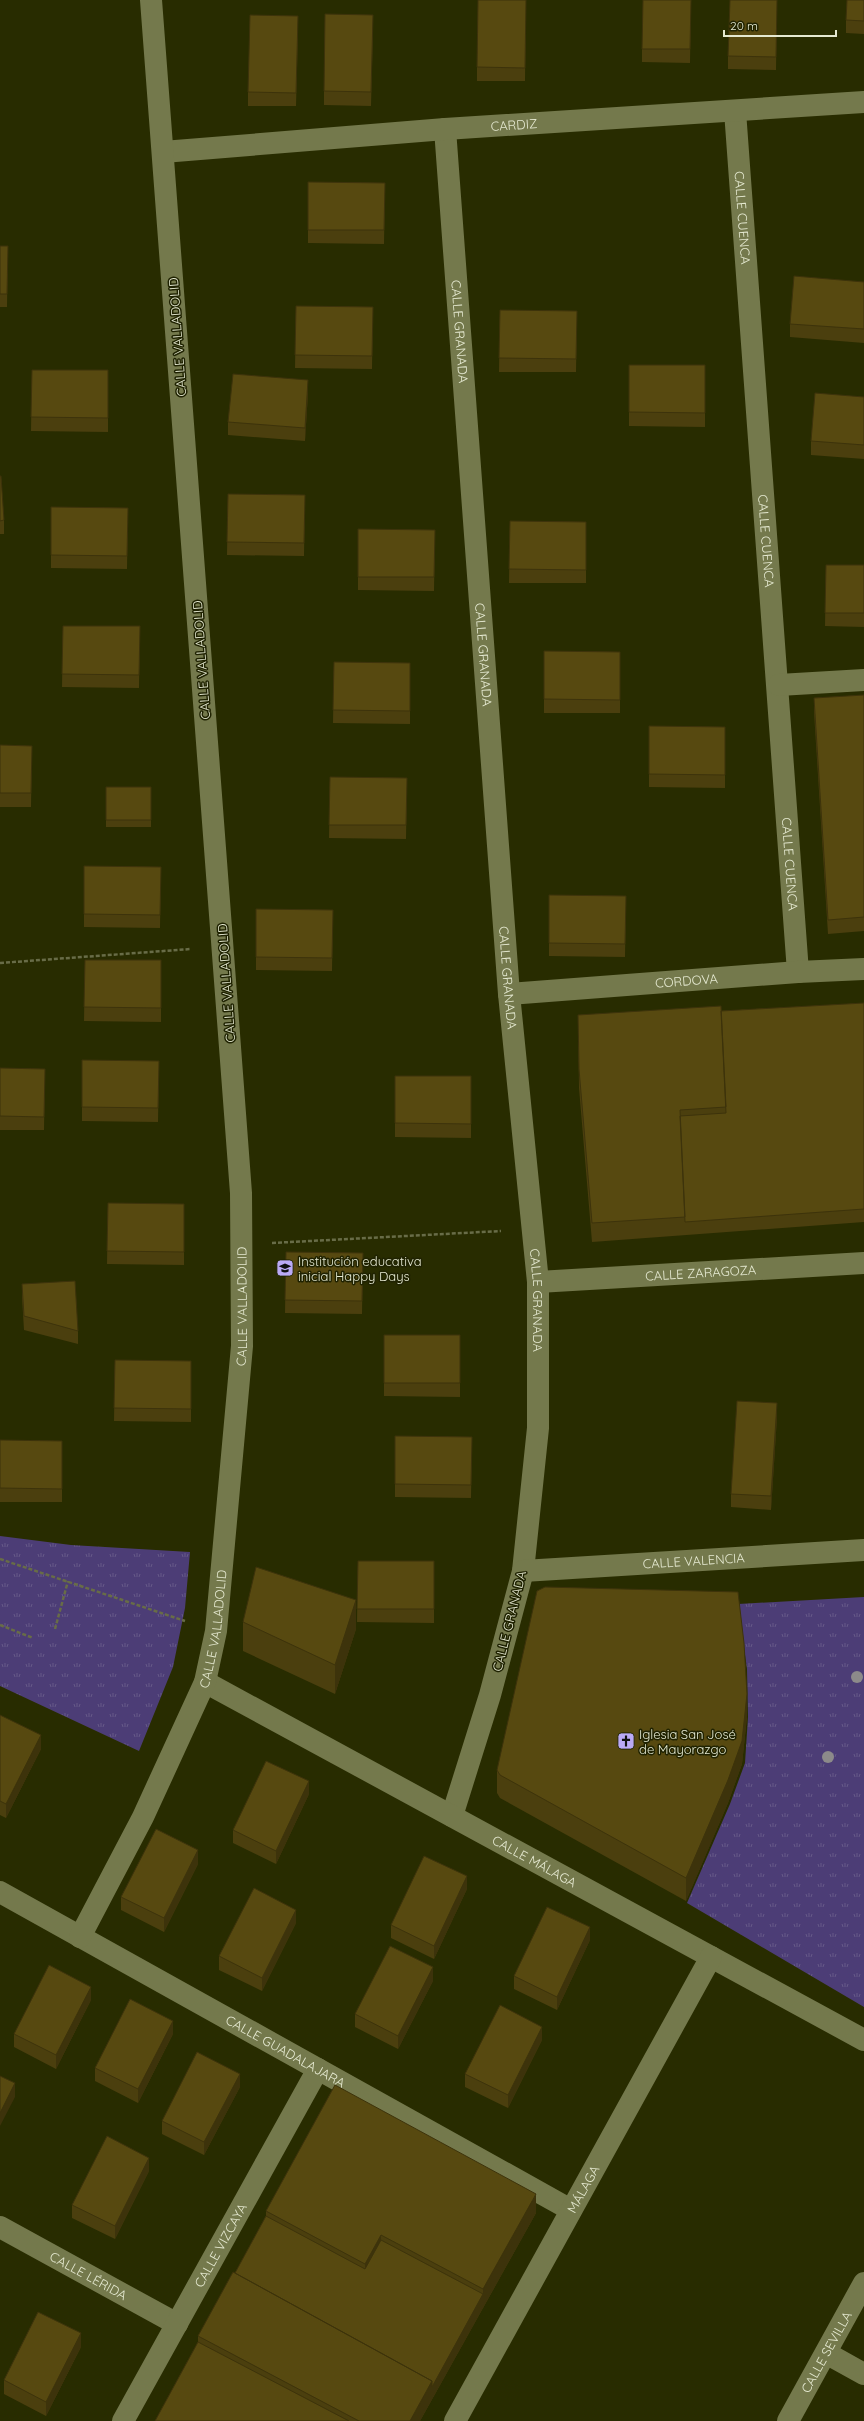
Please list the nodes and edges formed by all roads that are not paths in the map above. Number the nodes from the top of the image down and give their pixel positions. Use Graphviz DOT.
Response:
graph roads {
  1 [pos="152,0"];
  2 [pos="864,102"];
  3 [pos="735,110"];
  4 [pos="445,129"];
  5 [pos="163,152"];
  6 [pos="864,680"];
  7 [pos="779,685"];
  8 [pos="864,969"];
  9 [pos="798,972"];
  10 [pos="509,994"];
  11 [pos="864,1263"];
  12 [pos="538,1282"];
  13 [pos="864,1550"];
  14 [pos="523,1571"];
  15 [pos="205,1682"];
  16 [pos="452,1816"];
  17 [pos="0,1892"];
  18 [pos="80,1937"];
  19 [pos="711,1957"];
  20 [pos="864,2040"];
  21 [pos="318,2069"];
  22 [pos="572,2210"];
  23 [pos="0,2227"];
  24 [pos="864,2283"];
  25 [pos="176,2324"];
  26 [pos="826,2353"];
  27 [pos="864,2374"];
  28 [pos="123,2421"];
  29 [pos="455,2421"];
  30 [pos="788,2421"];
  1 -- 5 [label="street, CALLE VALLADOLID"];
  2 -- 3 [label="street, CARDIZ"];
  3 -- 4 [label="street, CARDIZ"];
  3 -- 7 [label="street, CALLE CUENCA"];
  4 -- 5 [label="street, CARDIZ"];
  4 -- 10 [label="street, CALLE GRANADA"];
  5 -- 15 [label="street, CALLE VALLADOLID"];
  6 -- 7 [label="street"];
  7 -- 9 [label="street, CALLE CUENCA"];
  8 -- 9 [label="street, CORDOVA"];
  9 -- 10 [label="street, CORDOVA"];
  10 -- 12 [label="street, CALLE GRANADA"];
  11 -- 12 [label="street, CALLE ZARAGOZA"];
  12 -- 14 [label="street, CALLE GRANADA"];
  13 -- 14 [label="street, CALLE VALENCIA"];
  14 -- 16 [label="street, CALLE GRANADA"];
  15 -- 16 [label="street, CALLE MÁLAGA"];
  15 -- 18 [label="street, CALLE VALLADOLID"];
  16 -- 19 [label="street, CALLE MÁLAGA"];
  17 -- 18 [label="street, CALLE GUADALAJARA"];
  18 -- 21 [label="street, CALLE GUADALAJARA"];
  19 -- 20 [label="street, CALLE MÁLAGA"];
  19 -- 22 [label="street, MÁLAGA"];
  21 -- 22 [label="street, CALLE GUADALAJARA"];
  21 -- 25 [label="street, CALLE VIZCAYA"];
  22 -- 29 [label="street, MÁLAGA"];
  23 -- 25 [label="street, CALLE LÉRIDA"];
  24 -- 26 [label="street, CALLE SEVILLA"];
  25 -- 28 [label="street, CALLE VIZCAYA"];
  26 -- 27 [label="street"];
  26 -- 30 [label="street, CALLE SEVILLA"];
}
